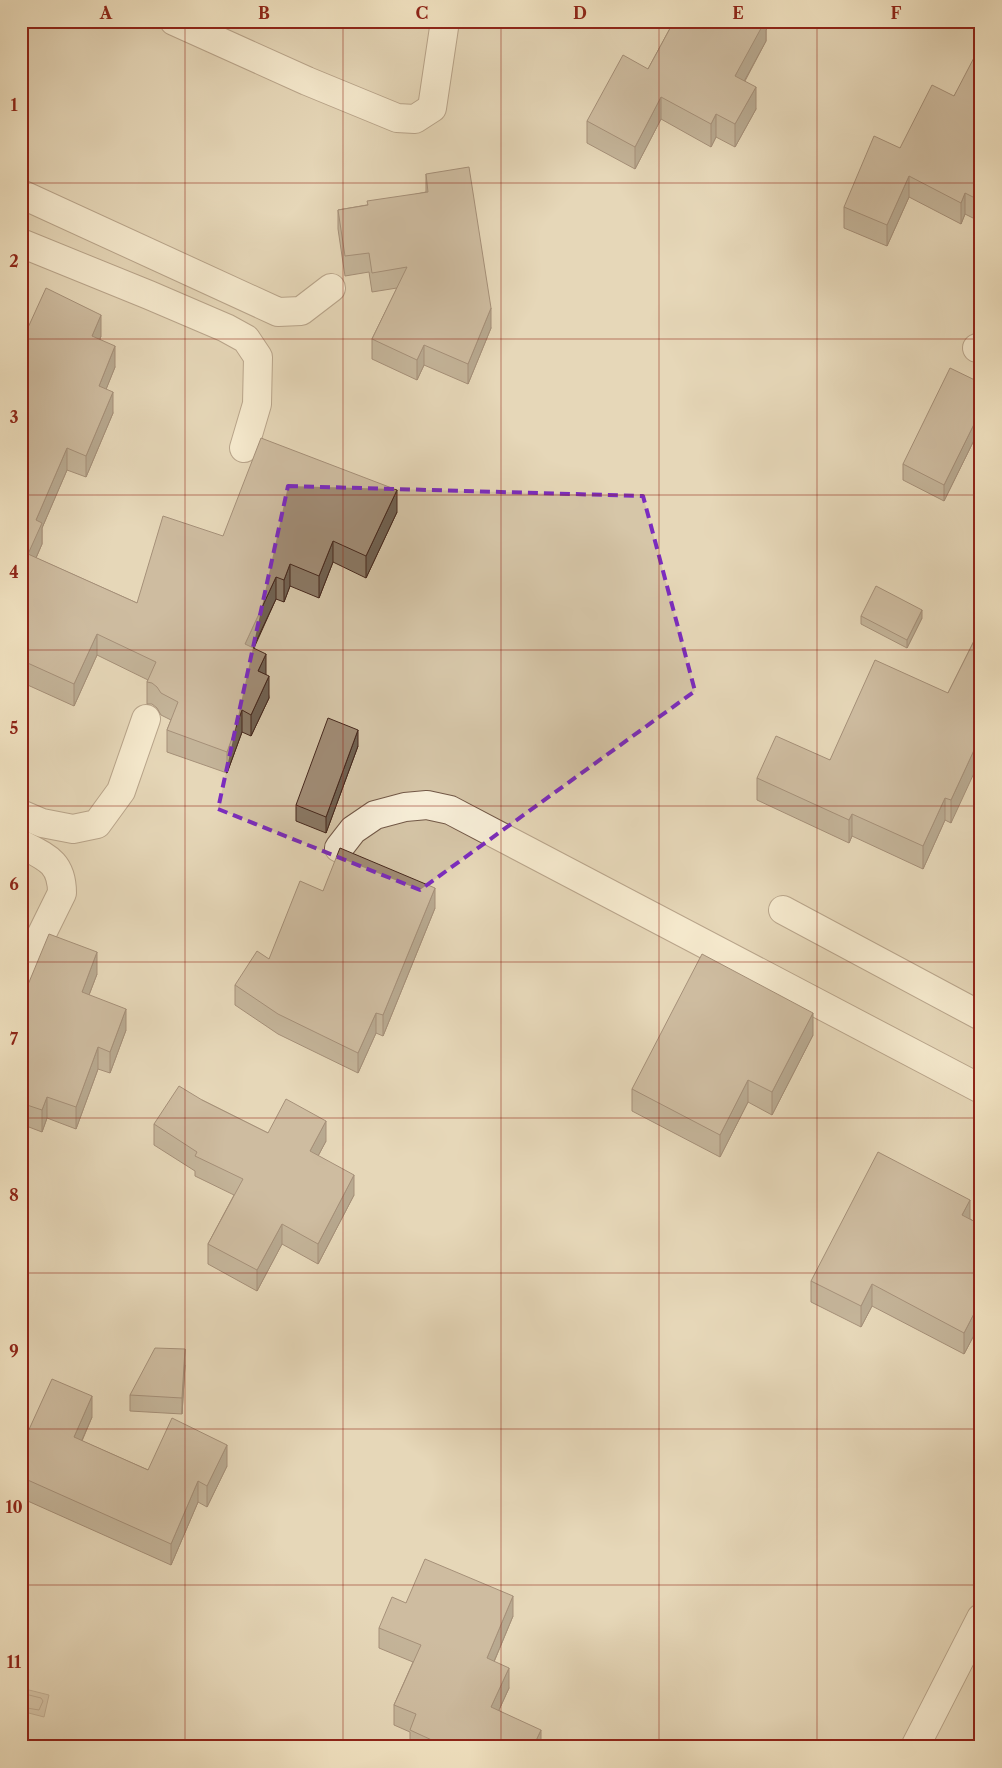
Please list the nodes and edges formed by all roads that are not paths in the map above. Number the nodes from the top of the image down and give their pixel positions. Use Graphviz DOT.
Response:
graph roads {
  1 [pos="174,21"];
  2 [pos="445,21"];
  3 [pos="21,194"];
  4 [pos="21,243"];
  5 [pos="331,288"];
  6 [pos="244,448"];
  7 [pos="146,720"];
  8 [pos="21,814"];
  9 [pos="21,844"];
  10 [pos="339,848"];
  11 [pos="783,910"];
  12 [pos="25,968"];
  13 [pos="981,1016"];
  14 [pos="981,1089"];
  15 [pos="981,1618"];
  16 [pos="915,1747"];
  1 -- 2 [label="street"];
  3 -- 5 [label="street"];
  4 -- 6 [label="street"];
  7 -- 8 [label="street"];
  9 -- 12 [label="street"];
  10 -- 14 [label="street"];
  11 -- 13 [label="street"];
  15 -- 16 [label="street"];
}
